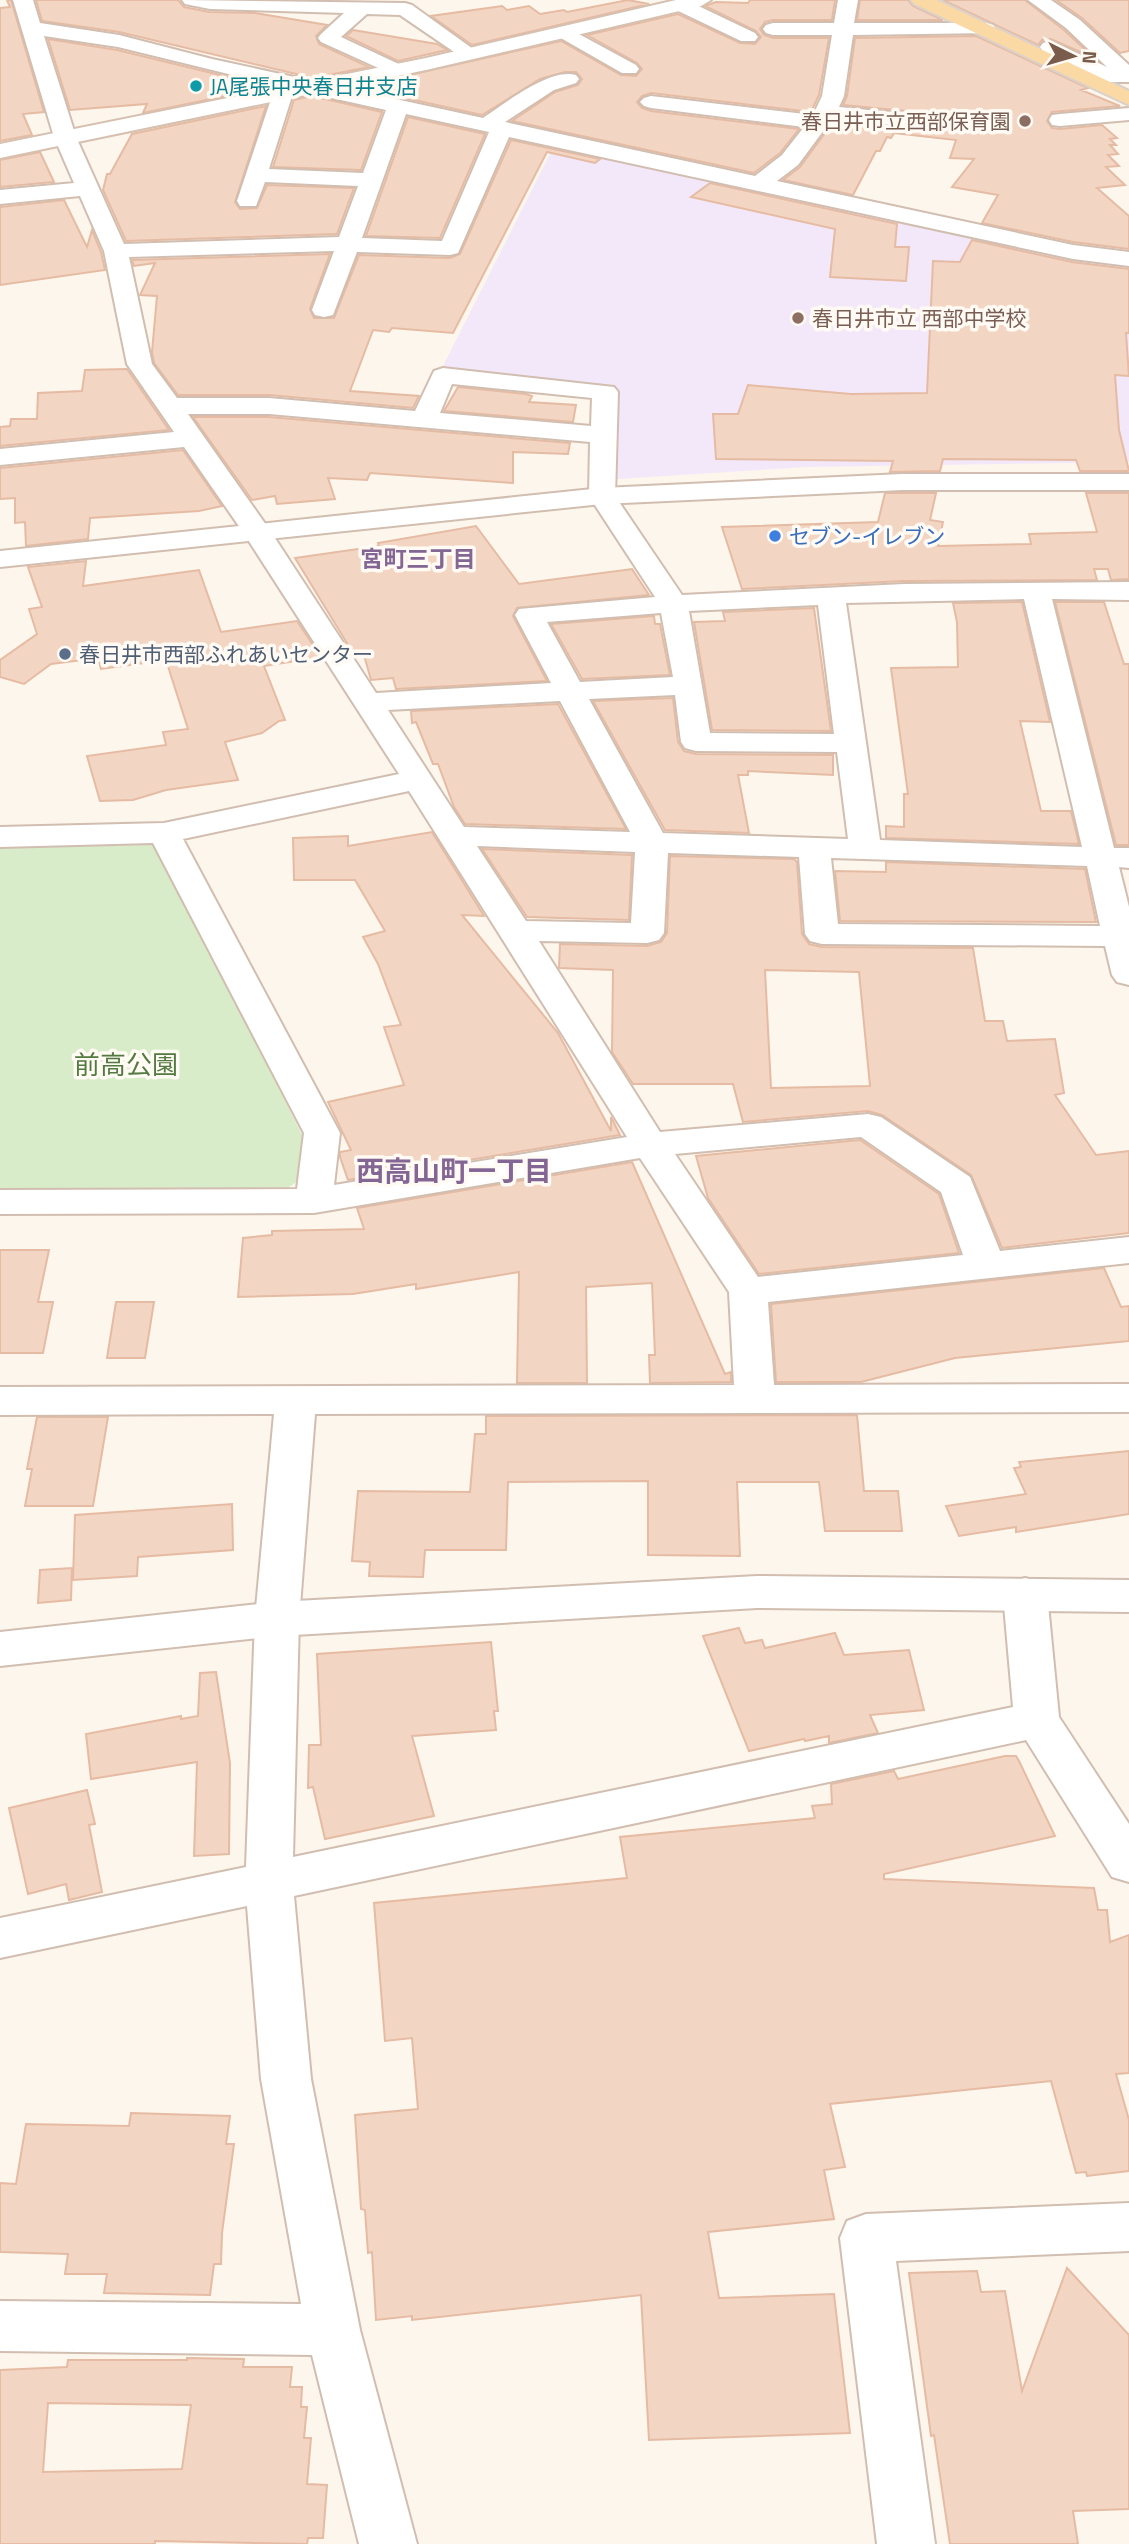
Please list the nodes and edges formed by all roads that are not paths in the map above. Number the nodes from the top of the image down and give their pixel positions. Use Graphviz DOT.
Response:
graph roads {
  1 [pos="23,0"];
  2 [pos="192,0"];
  3 [pos="848,0"];
  4 [pos="921,0"];
  5 [pos="1038,0"];
  6 [pos="691,3"];
  7 [pos="363,7"];
  8 [pos="773,29"];
  9 [pos="986,29"];
  10 [pos="842,30"];
  11 [pos="26,33"];
  12 [pos="566,33"];
  13 [pos="748,37"];
  14 [pos="1050,47"];
  15 [pos="470,54"];
  16 [pos="629,69"];
  17 [pos="396,70"];
  18 [pos="1129,76"];
  19 [pos="569,79"];
  20 [pos="1129,84"];
  21 [pos="314,86"];
  22 [pos="283,93"];
  23 [pos="1129,99"];
  24 [pos="651,102"];
  25 [pos="398,106"];
  26 [pos="1129,114"];
  27 [pos="821,117"];
  28 [pos="908,120"];
  29 [pos="1060,120"];
  30 [pos="494,126"];
  31 [pos="65,137"];
  32 [pos="0,151"];
  33 [pos="257,175"];
  34 [pos="371,180"];
  35 [pos="759,184"];
  36 [pos="88,188"];
  37 [pos="0,197"];
  38 [pos="248,201"];
  39 [pos="348,245"];
  40 [pos="116,251"];
  41 [pos="1129,259"];
  42 [pos="324,310"];
  43 [pos="169,405"];
  44 [pos="425,419"];
  45 [pos="602,435"];
  46 [pos="191,438"];
  47 [pos="0,457"];
  48 [pos="1129,482"];
  49 [pos="602,496"];
  50 [pos="257,532"];
  51 [pos="0,559"];
  52 [pos="1036,590"];
  53 [pos="1129,591"];
  54 [pos="831,595"];
  55 [pos="673,602"];
  56 [pos="689,685"];
  57 [pos="569,690"];
  58 [pos="368,702"];
  59 [pos="850,743"];
  60 [pos="416,780"];
  61 [pos="164,833"];
  62 [pos="455,836"];
  63 [pos="0,837"];
  64 [pos="652,843"];
  65 [pos="814,848"];
  66 [pos="865,850"];
  67 [pos="1115,858"];
  68 [pos="516,931"];
  69 [pos="1119,936"];
  70 [pos="1129,975"];
  71 [pos="650,1145"];
  72 [pos="314,1201"];
  73 [pos="0,1202"];
  74 [pos="1129,1250"];
  75 [pos="986,1266"];
  76 [pos="748,1291"];
  77 [pos="755,1398"];
  78 [pos="1129,1398"];
  79 [pos="296,1400"];
  80 [pos="0,1401"];
  81 [pos="1025,1594"];
  82 [pos="1129,1596"];
  83 [pos="277,1619"];
  84 [pos="0,1649"];
  85 [pos="1037,1720"];
  86 [pos="1129,1863"];
  87 [pos="268,1881"];
  88 [pos="0,1938"];
  89 [pos="1129,2227"];
  90 [pos="0,2326"];
  91 [pos="333,2330"];
  92 [pos="388,2544"];
  93 [pos="906,2544"];
  1 -- 11 [label="street"];
  2 -- 7 [label="street"];
  3 -- 10 [label="street"];
  4 -- 9 [label="main road"];
  5 -- 18 [label="street"];
  6 -- 12 [label="street"];
  6 -- 13 [label="street"];
  7 -- 15 [label="street"];
  7 -- 17 [label="street"];
  8 -- 10 [label="street"];
  9 -- 10 [label="street"];
  9 -- 23 [label="main road"];
  10 -- 27 [label="street"];
  11 -- 21 [label="street"];
  11 -- 31 [label="street"];
  12 -- 15 [label="street"];
  12 -- 16 [label="street"];
  14 -- 20 [label="street"];
  15 -- 17 [label="street"];
  17 -- 21 [label="street"];
  19 -- 30 [label="street"];
  21 -- 22 [label="street"];
  21 -- 25 [label="street"];
  22 -- 31 [label="street"];
  22 -- 33 [label="street"];
  24 -- 27 [label="street"];
  25 -- 30 [label="street"];
  25 -- 34 [label="street"];
  26 -- 29 [label="street"];
  27 -- 28 [label="street"];
  27 -- 35 [label="street"];
  30 -- 35 [label="street"];
  30 -- 39 [label="street"];
  31 -- 32 [label="street"];
  31 -- 36 [label="street"];
  33 -- 34 [label="street"];
  33 -- 38 [label="street"];
  34 -- 39 [label="street"];
  35 -- 41 [label="street"];
  36 -- 37 [label="street"];
  36 -- 40 [label="street"];
  39 -- 40 [label="street"];
  39 -- 42 [label="street"];
  40 -- 43 [label="street"];
  43 -- 44 [label="street"];
  43 -- 46 [label="street"];
  44 -- 45 [label="street"];
  44 -- 45 [label="street"];
  45 -- 49 [label="street"];
  46 -- 47 [label="street"];
  46 -- 50 [label="street"];
  48 -- 49 [label="street"];
  49 -- 50 [label="street"];
  49 -- 55 [label="street"];
  50 -- 51 [label="street"];
  50 -- 58 [label="street"];
  52 -- 53 [label="street"];
  52 -- 54 [label="street"];
  52 -- 67 [label="street"];
  54 -- 55 [label="street"];
  54 -- 59 [label="street"];
  55 -- 56 [label="street"];
  55 -- 57 [label="street"];
  56 -- 57 [label="street"];
  56 -- 59 [label="street"];
  57 -- 58 [label="street"];
  57 -- 64 [label="street"];
  58 -- 60 [label="street"];
  59 -- 66 [label="street"];
  60 -- 61 [label="street"];
  60 -- 62 [label="street"];
  61 -- 63 [label="street"];
  61 -- 72 [label="street"];
  62 -- 64 [label="street"];
  62 -- 68 [label="street"];
  64 -- 65 [label="street"];
  64 -- 68 [label="street"];
  65 -- 66 [label="street"];
  65 -- 69 [label="street"];
  66 -- 67 [label="street"];
  67 -- 69 [label="street"];
  68 -- 71 [label="street"];
  69 -- 70 [label="street"];
  71 -- 72 [label="street"];
  71 -- 75 [label="street"];
  71 -- 76 [label="street"];
  72 -- 73 [label="street"];
  74 -- 75 [label="street"];
  75 -- 76 [label="street"];
  76 -- 77 [label="street"];
  77 -- 78 [label="street"];
  77 -- 79 [label="street"];
  79 -- 80 [label="street"];
  79 -- 83 [label="street"];
  81 -- 82 [label="street"];
  81 -- 83 [label="street"];
  81 -- 85 [label="street"];
  83 -- 84 [label="street"];
  83 -- 87 [label="street"];
  85 -- 86 [label="street"];
  85 -- 87 [label="street"];
  87 -- 88 [label="street"];
  87 -- 91 [label="street"];
  89 -- 93 [label="street"];
  90 -- 91 [label="street"];
  91 -- 92 [label="street"];
}
